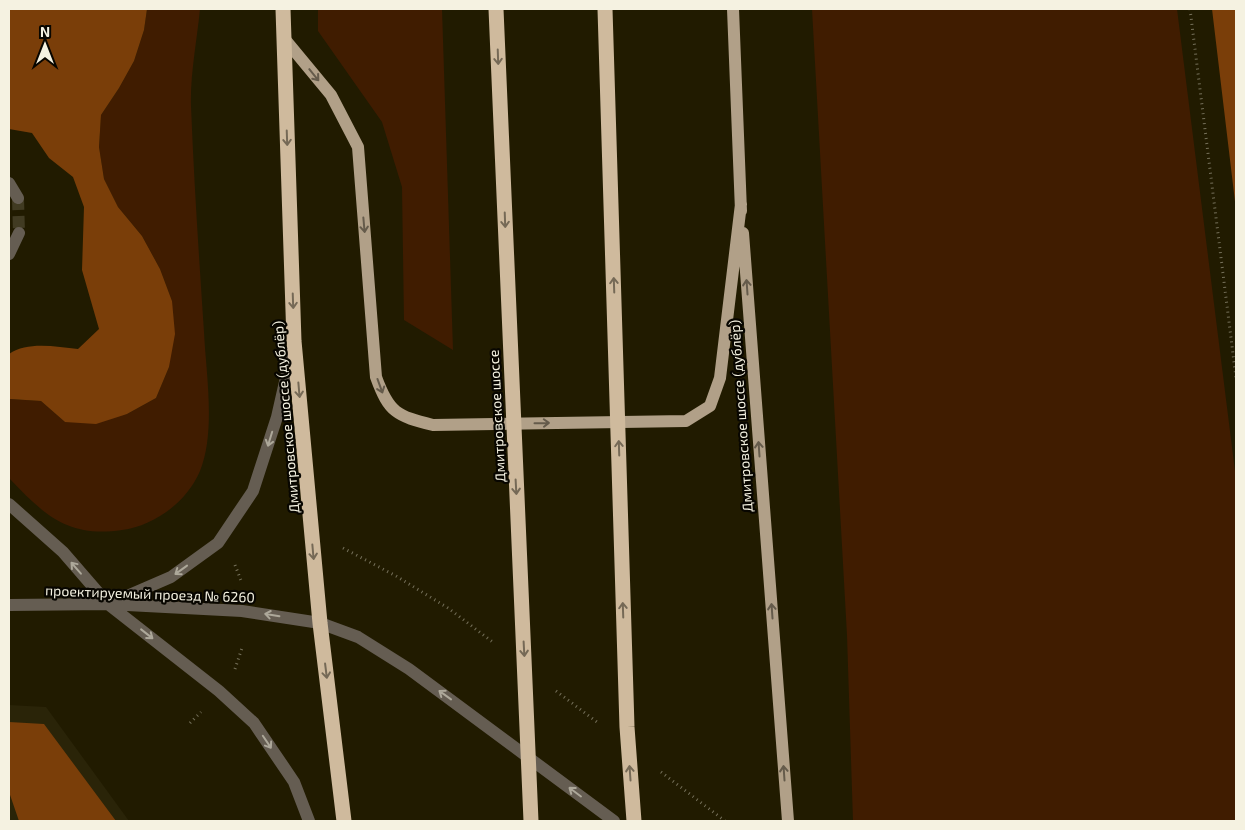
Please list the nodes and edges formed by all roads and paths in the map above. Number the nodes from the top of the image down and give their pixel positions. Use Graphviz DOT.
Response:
graph roads {
  1 [pos="283,9"];
  2 [pos="496,9"];
  3 [pos="605,9"];
  4 [pos="734,9"];
  5 [pos="1190,9"];
  6 [pos="283,37"];
  7 [pos="9,183"];
  8 [pos="18,198"];
  9 [pos="741,204"];
  10 [pos="19,233"];
  11 [pos="9,254"];
  12 [pos="294,341"];
  13 [pos="1236,378"];
  14 [pos="9,504"];
  15 [pos="233,562"];
  16 [pos="242,584"];
  17 [pos="9,604"];
  18 [pos="108,604"];
  19 [pos="320,623"];
  20 [pos="242,648"];
  21 [pos="232,676"];
  22 [pos="201,711"];
  23 [pos="190,723"];
  24 [pos="309,821"];
  25 [pos="344,821"];
  26 [pos="531,821"];
  27 [pos="614,821"];
  28 [pos="634,821"];
  29 [pos="788,821"];
  1 -- 6 [label="highway, Дмитровское шоссе (дублёр)"];
  2 -- 26 [label="highway, Дмитровское шоссе, one-way"];
  28 -- 3 [label="highway, one-way"];
  4 -- 9 [label="main road, Дмитровское шоссе (дублёр)"];
  5 -- 13 [label="path"];
  6 -- 9 [label="main road, one-way"];
  6 -- 12 [label="highway, Дмитровское шоссе (дублёр), one-way"];
  7 -- 8 [label="street"];
  29 -- 9 [label="main road, Дмитровское шоссе (дублёр), one-way"];
  10 -- 11 [label="street"];
  12 -- 18 [label="street, one-way"];
  12 -- 19 [label="highway, Дмитровское шоссе (дублёр), one-way"];
  18 -- 14 [label="street, one-way"];
  15 -- 16 [label="path"];
  17 -- 18 [label="street, проектируемый проезд № 6260"];
  19 -- 18 [label="street, проектируемый проезд № 6260, one-way"];
  18 -- 24 [label="street, one-way"];
  19 -- 25 [label="highway, Дмитровское шоссе (дублёр), one-way"];
  27 -- 19 [label="street, проектируемый проезд № 6260, one-way"];
  20 -- 21 [label="path"];
  22 -- 23 [label="path"];
}
